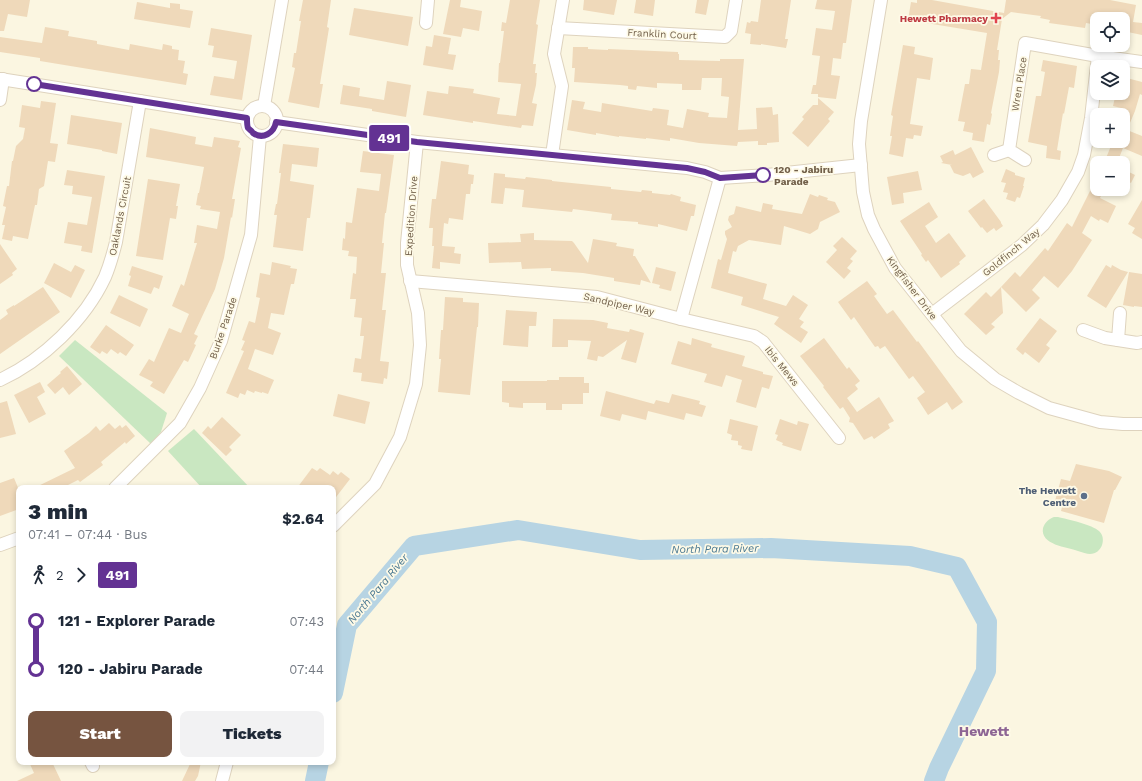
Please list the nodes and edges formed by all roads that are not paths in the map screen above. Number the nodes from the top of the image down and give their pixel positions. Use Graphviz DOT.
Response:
graph roads {
  1 [pos="282,0"];
  2 [pos="428,0"];
  3 [pos="563,0"];
  4 [pos="736,0"];
  5 [pos="881,0"];
  6 [pos="426,23"];
  7 [pos="558,28"];
  8 [pos="1098,56"];
  9 [pos="1142,62"];
  10 [pos="2,79"];
  11 [pos="0,100"];
  12 [pos="140,101"];
  13 [pos="264,106"];
  14 [pos="247,118"];
  15 [pos="276,122"];
  16 [pos="260,136"];
  17 [pos="417,142"];
  18 [pos="1008,150"];
  19 [pos="552,155"];
  20 [pos="994,155"];
  21 [pos="1025,160"];
  22 [pos="861,165"];
  23 [pos="720,178"];
  24 [pos="410,281"];
  25 [pos="1120,313"];
  26 [pos="932,314"];
  27 [pos="681,319"];
  28 [pos="1083,330"];
  29 [pos="1118,340"];
  30 [pos="1142,342"];
  31 [pos="0,380"];
  32 [pos="1142,424"];
  33 [pos="839,438"];
  34 [pos="118,485"];
  35 [pos="336,523"];
  36 [pos="16,539"];
  37 [pos="0,545"];
  38 [pos="226,765"];
  39 [pos="222,781"];
  1 -- 13 [label="street"];
  2 -- 6 [label="street"];
  3 -- 7 [label="street"];
  4 -- 7 [label="street, Franklin Court"];
  5 -- 22 [label="street, Kingfisher Drive"];
  7 -- 19 [label="street"];
  8 -- 9 [label="street"];
  8 -- 18 [label="street, Wren Place"];
  8 -- 26 [label="street, Goldfinch Way"];
  10 -- 11 [label="street"];
  10 -- 12 [label="street"];
  12 -- 14 [label="street"];
  12 -- 31 [label="street, Oaklands Circuit"];
  13 -- 14 [label="street"];
  13 -- 15 [label="street"];
  14 -- 16 [label="street"];
  15 -- 16 [label="street"];
  15 -- 17 [label="street"];
  16 -- 34 [label="street, Burke Parade"];
  17 -- 19 [label="street"];
  17 -- 24 [label="street, Expedition Drive"];
  18 -- 20 [label="street"];
  18 -- 21 [label="street"];
  19 -- 23 [label="street"];
  22 -- 23 [label="street"];
  22 -- 26 [label="street, Kingfisher Drive"];
  23 -- 27 [label="street"];
  24 -- 27 [label="street, Sandpiper Way"];
  24 -- 35 [label="street, Expedition Drive"];
  25 -- 29 [label="street"];
  26 -- 32 [label="street, Kingfisher Drive"];
  27 -- 33 [label="street, Ibis Mews"];
  28 -- 29 [label="street"];
  29 -- 30 [label="street"];
  36 -- 37 [label="street"];
  38 -- 39 [label="street"];
}
